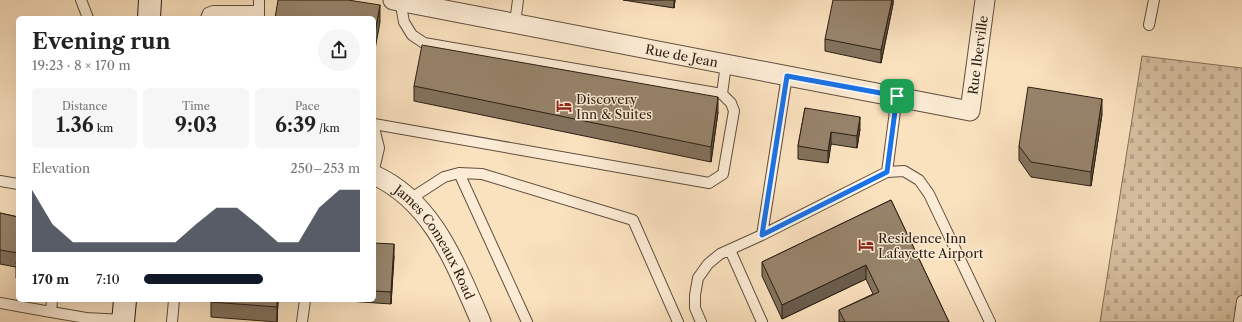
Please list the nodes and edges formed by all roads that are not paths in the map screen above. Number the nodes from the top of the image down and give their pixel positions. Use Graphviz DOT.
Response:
graph roads {
  1 [pos="81,0"];
  2 [pos="150,0"];
  3 [pos="259,0"];
  4 [pos="398,0"];
  5 [pos="518,0"];
  6 [pos="985,0"];
  7 [pos="1154,0"];
  8 [pos="259,15"];
  9 [pos="87,16"];
  10 [pos="149,16"];
  11 [pos="207,16"];
  12 [pos="515,23"];
  13 [pos="1149,25"];
  14 [pos="726,64"];
  15 [pos="787,76"];
  16 [pos="722,94"];
  17 [pos="897,96"];
  18 [pos="970,111"];
  19 [pos="376,124"];
  20 [pos="376,136"];
  21 [pos="376,161"];
  22 [pos="887,172"];
  23 [pos="460,173"];
  24 [pos="376,176"];
  25 [pos="0,181"];
  26 [pos="16,184"];
  27 [pos="410,199"];
  28 [pos="762,235"];
  29 [pos="730,250"];
  30 [pos="1242,301"];
  31 [pos="52,302"];
  32 [pos="174,302"];
  33 [pos="305,302"];
  34 [pos="0,303"];
  35 [pos="51,312"];
  36 [pos="124,314"];
  37 [pos="172,322"];
  38 [pos="302,322"];
  39 [pos="481,322"];
  40 [pos="527,322"];
  41 [pos="678,322"];
  42 [pos="701,322"];
  43 [pos="762,322"];
  44 [pos="990,322"];
  45 [pos="1239,322"];
  1 -- 9 [label="lane"];
  2 -- 10 [label="main road"];
  3 -- 8 [label="lane"];
  4 -- 12 [label="street, Rue de Jean"];
  4 -- 16 [label="lane"];
  5 -- 12 [label="lane"];
  6 -- 18 [label="street, Rue Iberville"];
  7 -- 13 [label="lane"];
  8 -- 11 [label="lane"];
  12 -- 14 [label="street, Rue de Jean"];
  14 -- 15 [label="street, Rue de Jean"];
  14 -- 16 [label="lane"];
  15 -- 17 [label="street, Rue de Jean"];
  15 -- 28 [label="lane"];
  16 -- 19 [label="lane"];
  17 -- 18 [label="street, Rue de Jean"];
  17 -- 22 [label="lane"];
  20 -- 21 [label="lane"];
  22 -- 28 [label="lane"];
  22 -- 44 [label="lane"];
  23 -- 27 [label="lane"];
  23 -- 40 [label="lane"];
  23 -- 41 [label="lane"];
  24 -- 27 [label="street, James Comeaux Road"];
  25 -- 26 [label="lane"];
  27 -- 39 [label="street, James Comeaux Road"];
  28 -- 29 [label="lane"];
  29 -- 42 [label="lane"];
  29 -- 43 [label="lane"];
  30 -- 45 [label="lane"];
  31 -- 35 [label="lane"];
  32 -- 37 [label="lane"];
  33 -- 38 [label="lane"];
  34 -- 35 [label="lane"];
  35 -- 36 [label="lane"];
}
